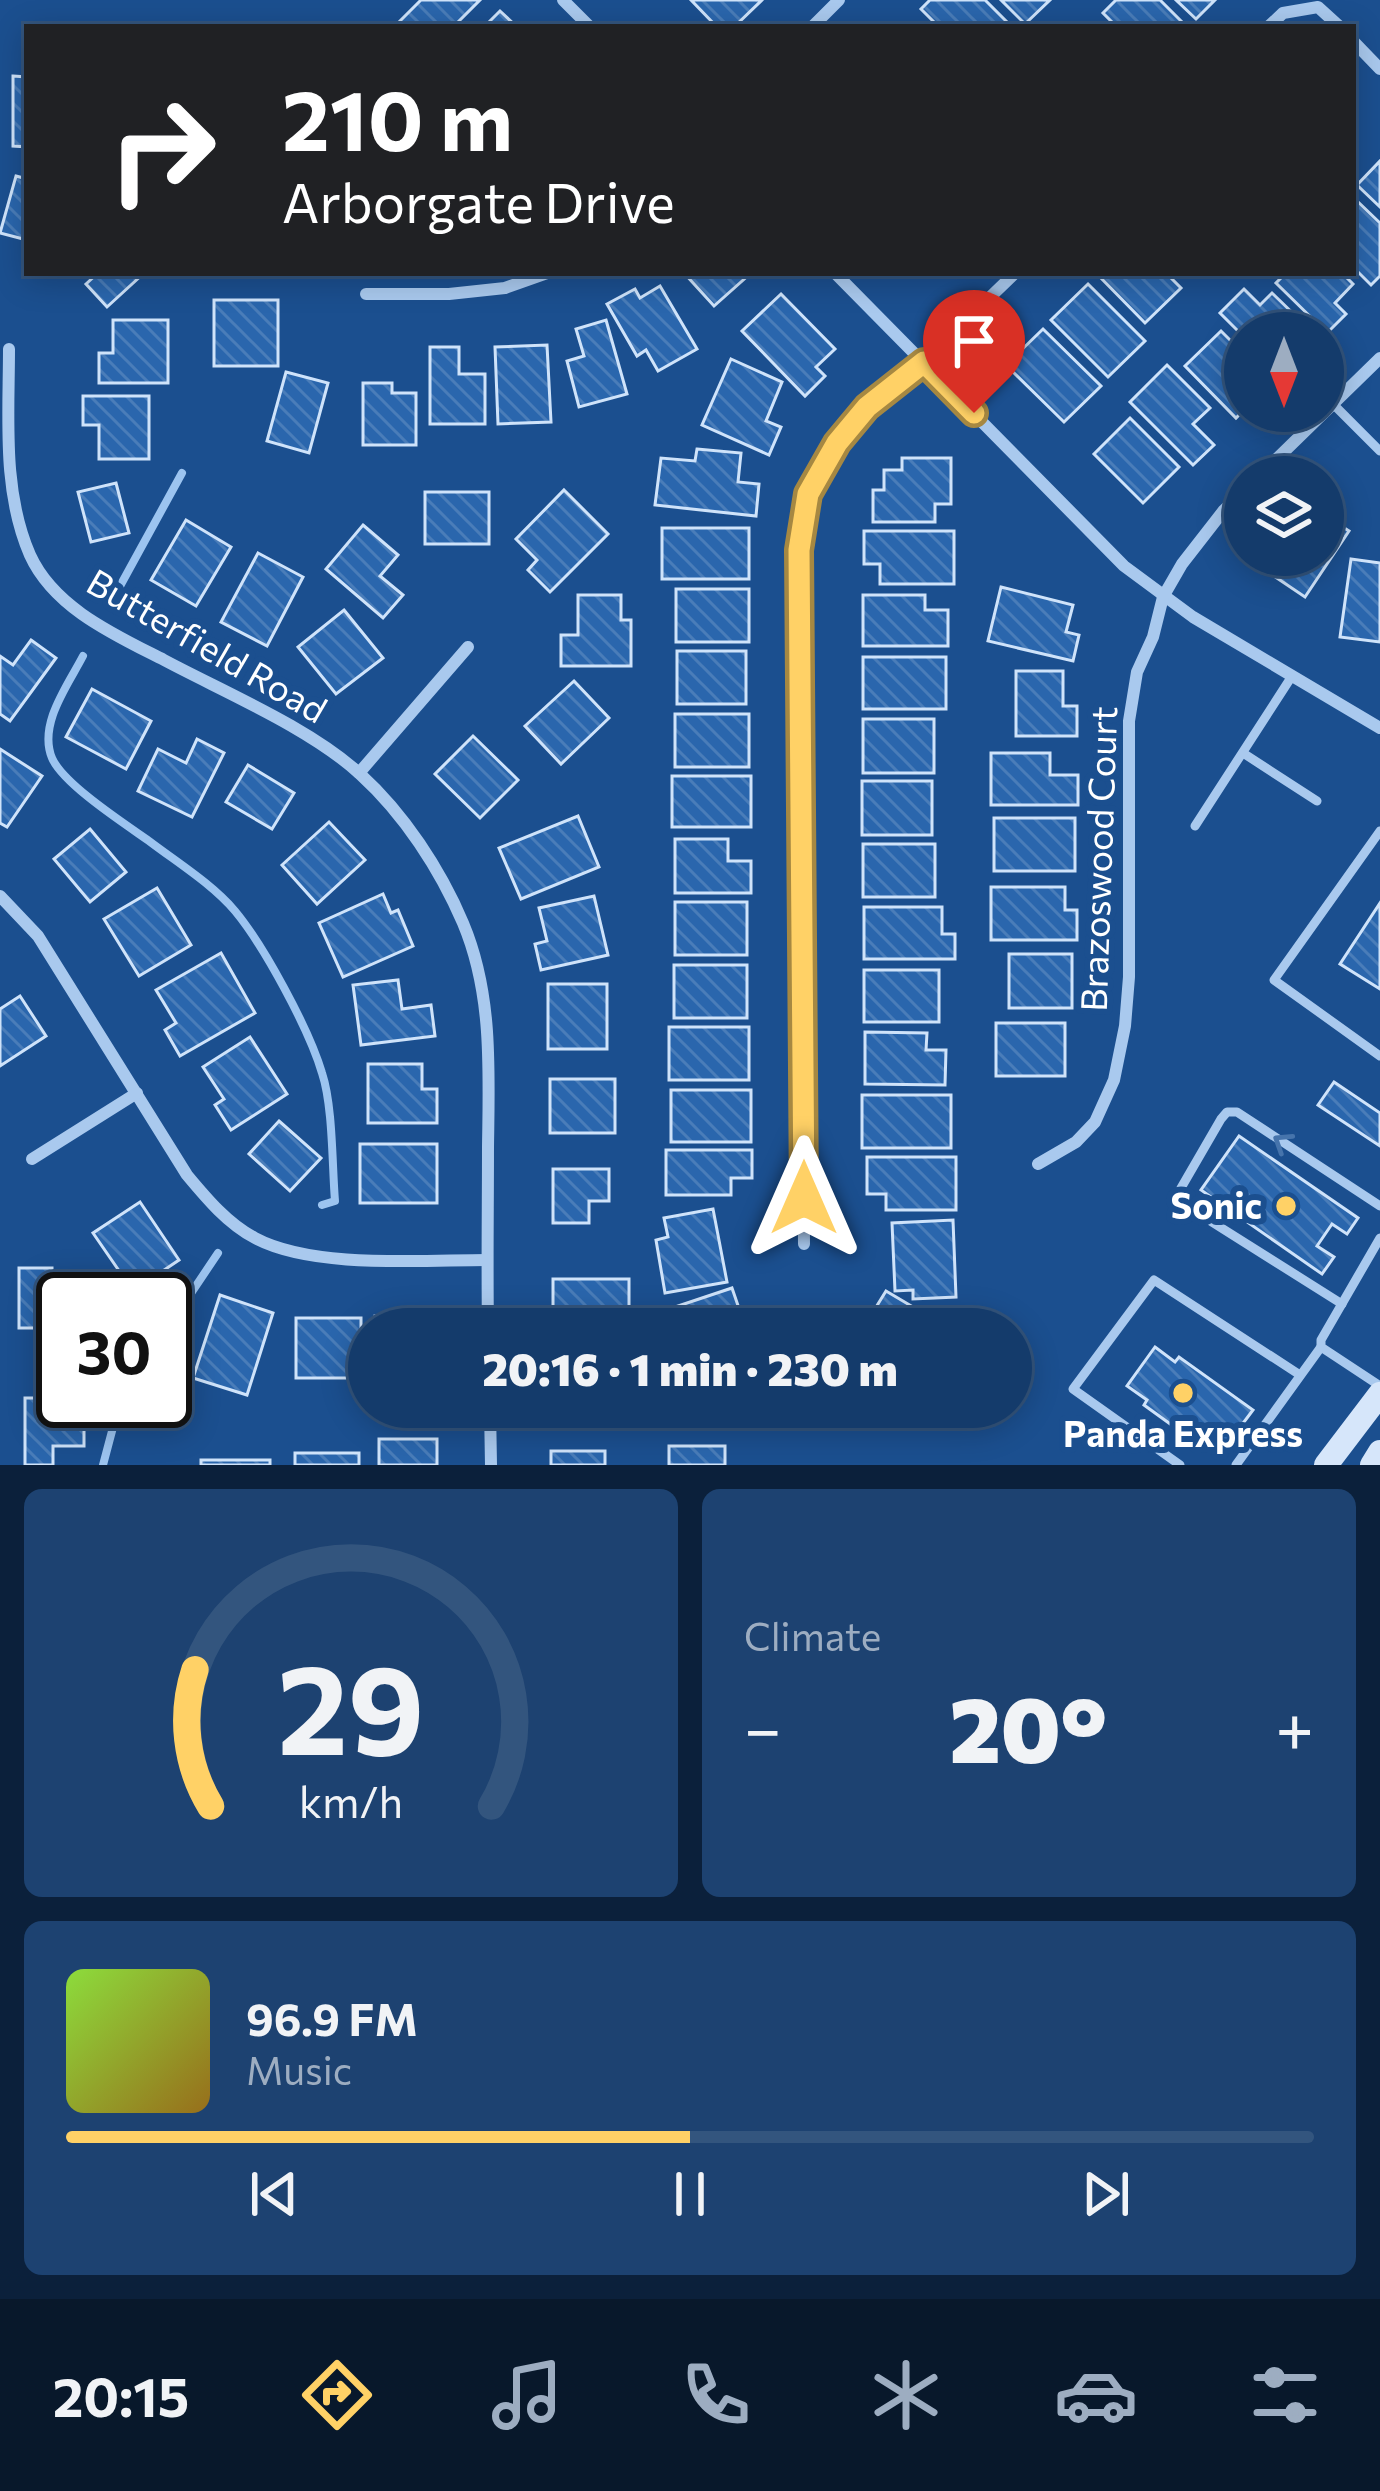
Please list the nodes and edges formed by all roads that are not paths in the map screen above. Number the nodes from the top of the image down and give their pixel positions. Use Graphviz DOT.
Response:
graph roads {
  1 [pos="563,0"];
  2 [pos="839,0"];
  3 [pos="587,24"];
  4 [pos="815,24"];
  5 [pos="1271,24"];
  6 [pos="1337,24"];
  7 [pos="1356,43"];
  8 [pos="1380,68"];
  9 [pos="539,276"];
  10 [pos="838,276"];
  11 [pos="1012,276"];
  12 [pos="366,295"];
  13 [pos="9,349"];
  14 [pos="1380,358"];
  15 [pos="924,362"];
  16 [pos="1344,394"];
  17 [pos="1344,414"];
  18 [pos="1305,432"];
  19 [pos="1380,451"];
  20 [pos="1280,456"];
  21 [pos="1224,510"];
  22 [pos="1163,597"];
  23 [pos="468,647"];
  24 [pos="1292,676"];
  25 [pos="1380,728"];
  26 [pos="1243,753"];
  27 [pos="359,773"];
  28 [pos="1317,800"];
  29 [pos="1195,826"];
  30 [pos="1380,831"];
  31 [pos="0,896"];
  32 [pos="1380,1056"];
  33 [pos="137,1094"];
  34 [pos="32,1159"];
  35 [pos="1038,1165"];
  36 [pos="1380,1205"];
  37 [pos="1380,1238"];
  38 [pos="804,1244"];
  39 [pos="487,1260"];
  40 [pos="1342,1304"];
  41 [pos="488,1308"];
  42 [pos="1321,1347"];
  43 [pos="1300,1376"];
  44 [pos="1380,1390"];
  45 [pos="490,1428"];
  46 [pos="1380,1452"];
  47 [pos="491,1465"];
  48 [pos="1180,1465"];
  49 [pos="1235,1465"];
  50 [pos="1326,1465"];
  51 [pos="1372,1465"];
  1 -- 3 [label="street"];
  2 -- 4 [label="street"];
  5 -- 6 [label="street"];
  7 -- 8 [label="street"];
  9 -- 12 [label="street"];
  10 -- 15 [label="street"];
  11 -- 15 [label="street"];
  13 -- 27 [label="street, Butterfield Road"];
  14 -- 16 [label="street"];
  15 -- 22 [label="street"];
  15 -- 38 [label="street"];
  17 -- 19 [label="lane"];
  18 -- 20 [label="street"];
  21 -- 22 [label="street, Brazoswood Court"];
  22 -- 24 [label="street"];
  22 -- 35 [label="street, Brazoswood Court"];
  23 -- 27 [label="street"];
  24 -- 25 [label="street"];
  24 -- 26 [label="lane"];
  26 -- 28 [label="lane"];
  26 -- 29 [label="lane"];
  27 -- 39 [label="street, Butterfield Road"];
  30 -- 32 [label="lane"];
  31 -- 33 [label="street"];
  33 -- 34 [label="street"];
  33 -- 39 [label="street"];
  36 -- 40 [label="lane, one-way"];
  37 -- 40 [label="lane"];
  39 -- 41 [label="street, Butterfield Road"];
  40 -- 42 [label="lane"];
  42 -- 43 [label="lane"];
  42 -- 44 [label="lane"];
  43 -- 48 [label="lane"];
  43 -- 49 [label="lane"];
  44 -- 50 [label="main road"];
  45 -- 47 [label="street"];
  46 -- 51 [label="main road"];
}
